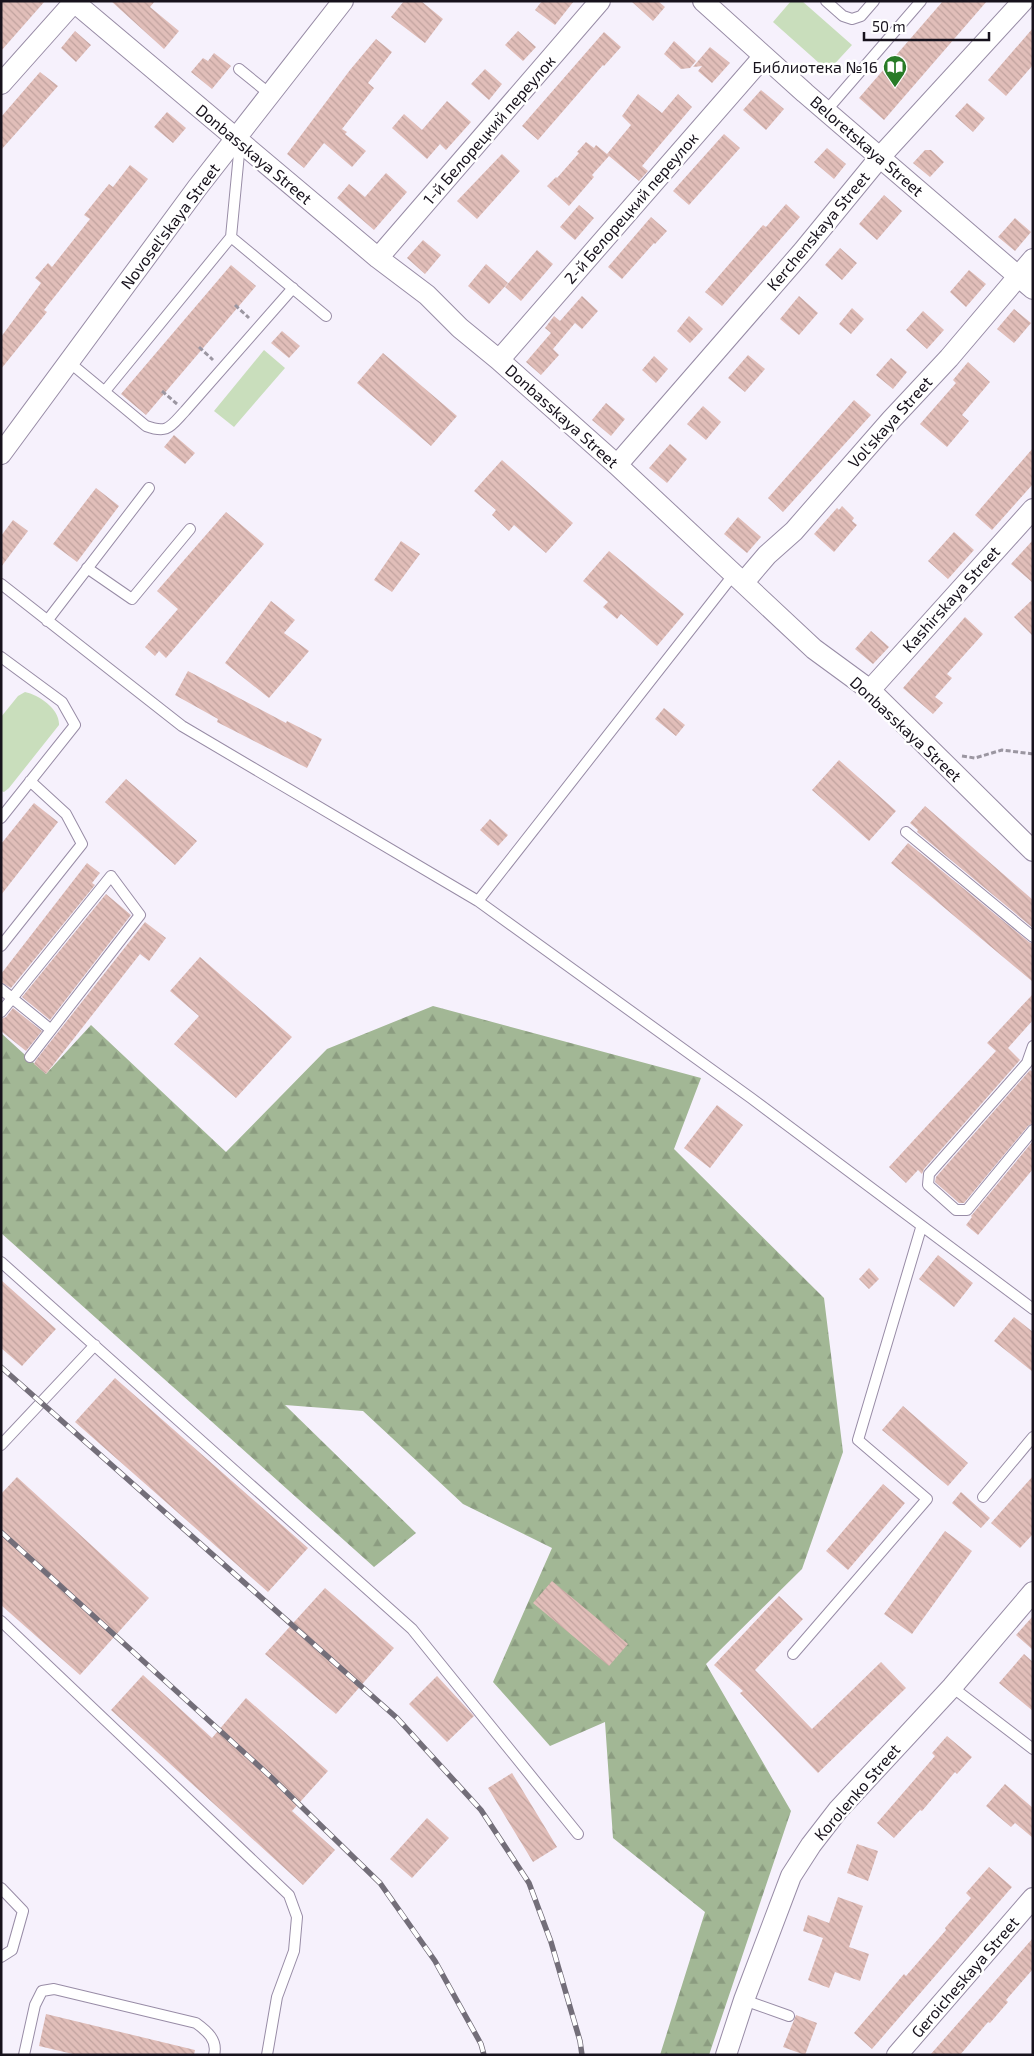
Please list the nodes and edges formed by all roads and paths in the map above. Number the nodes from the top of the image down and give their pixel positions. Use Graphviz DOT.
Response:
graph roads {
  1 [pos="343,1"];
  2 [pos="600,1"];
  3 [pos="703,1"];
  4 [pos="826,1"];
  5 [pos="874,1"];
  6 [pos="921,1"];
  7 [pos="1022,1"];
  8 [pos="74,2"];
  9 [pos="764,56"];
  10 [pos="239,69"];
  11 [pos="1,84"];
  12 [pos="271,95"];
  13 [pos="826,111"];
  14 [pos="238,141"];
  15 [pos="880,157"];
  16 [pos="231,238"];
  17 [pos="378,258"];
  18 [pos="1033,259"];
  19 [pos="1025,283"];
  20 [pos="293,288"];
  21 [pos="235,305"];
  22 [pos="326,316"];
  23 [pos="258,327"];
  24 [pos="199,347"];
  25 [pos="498,360"];
  26 [pos="69,362"];
  27 [pos="222,368"];
  28 [pos="105,391"];
  29 [pos="162,391"];
  30 [pos="185,411"];
  31 [pos="1,454"];
  32 [pos="617,465"];
  33 [pos="149,488"];
  34 [pos="1033,509"];
  35 [pos="190,529"];
  36 [pos="87,568"];
  37 [pos="739,578"];
  38 [pos="1,584"];
  39 [pos="47,621"];
  40 [pos="1,657"];
  41 [pos="870,690"];
  42 [pos="932,751"];
  43 [pos="1033,754"];
  44 [pos="30,781"];
  45 [pos="1,818"];
  46 [pos="906,832"];
  47 [pos="1033,851"];
  48 [pos="478,901"];
  49 [pos="1033,937"];
  50 [pos="1,946"];
  51 [pos="1,989"];
  52 [pos="13,998"];
  53 [pos="1,1012"];
  54 [pos="50,1029"];
  55 [pos="1033,1046"];
  56 [pos="30,1057"];
  57 [pos="1033,1130"];
  58 [pos="921,1228"];
  59 [pos="1,1262"];
  60 [pos="1033,1309"];
  61 [pos="95,1346"];
  62 [pos="1033,1437"];
  63 [pos="1,1445"];
  64 [pos="983,1497"];
  65 [pos="1033,1592"];
  66 [pos="1,1621"];
  67 [pos="794,1654"];
  68 [pos="952,1687"];
  69 [pos="1033,1749"];
  70 [pos="578,1834"];
  71 [pos="1,1888"];
  72 [pos="1033,1898"];
  73 [pos="1,1957"];
  74 [pos="744,2000"];
  75 [pos="789,2016"];
  76 [pos="24,2055"];
  77 [pos="214,2055"];
  78 [pos="267,2055"];
  79 [pos="726,2055"];
  80 [pos="897,2055"];
  1 -- 12 [label="street, Novosel'skaya Street"];
  2 -- 17 [label="street, 1-й Белорецкий переулок"];
  3 -- 9 [label="street, Beloretskaya Street"];
  4 -- 5 [label="lane"];
  6 -- 13 [label="lane"];
  7 -- 15 [label="street, Kerchenskaya Street"];
  8 -- 11 [label="street"];
  8 -- 14 [label="street, Donbasskaya Street"];
  9 -- 13 [label="street, Beloretskaya Street"];
  9 -- 25 [label="street, 2-й Белорецкий переулок"];
  10 -- 12 [label="lane"];
  12 -- 14 [label="street, Novosel'skaya Street"];
  13 -- 15 [label="street, Beloretskaya Street"];
  14 -- 16 [label="lane"];
  14 -- 17 [label="street, Donbasskaya Street"];
  14 -- 26 [label="street, Novosel'skaya Street"];
  15 -- 19 [label="street, Beloretskaya Street"];
  15 -- 32 [label="street, Kerchenskaya Street"];
  16 -- 20 [label="lane"];
  16 -- 28 [label="lane"];
  17 -- 25 [label="street, Donbasskaya Street"];
  18 -- 19 [label="street, Vol'skaya Street"];
  19 -- 37 [label="street, Vol'skaya Street"];
  20 -- 22 [label="lane"];
  20 -- 23 [label="lane"];
  21 -- 23 [label="path"];
  23 -- 27 [label="lane"];
  24 -- 27 [label="path"];
  25 -- 32 [label="street, Donbasskaya Street"];
  26 -- 28 [label="lane"];
  26 -- 31 [label="street, Novosel'skaya Street"];
  27 -- 30 [label="lane"];
  28 -- 30 [label="lane"];
  29 -- 30 [label="path"];
  32 -- 37 [label="street, Donbasskaya Street"];
  33 -- 36 [label="lane"];
  34 -- 41 [label="street, Kashirskaya Street"];
  35 -- 36 [label="lane"];
  36 -- 39 [label="lane"];
  37 -- 41 [label="street, Donbasskaya Street"];
  37 -- 48 [label="lane"];
  38 -- 39 [label="lane"];
  39 -- 48 [label="lane"];
  40 -- 44 [label="lane"];
  41 -- 42 [label="street, Donbasskaya Street"];
  42 -- 43 [label="path"];
  42 -- 47 [label="street, Donbasskaya Street"];
  44 -- 45 [label="lane"];
  44 -- 50 [label="lane"];
  46 -- 49 [label="lane"];
  48 -- 58 [label="lane"];
  51 -- 52 [label="lane"];
  52 -- 53 [label="lane"];
  52 -- 54 [label="lane"];
  52 -- 54 [label="lane"];
  54 -- 56 [label="lane"];
  55 -- 57 [label="lane"];
  58 -- 60 [label="lane"];
  58 -- 67 [label="lane"];
  59 -- 61 [label="lane"];
  61 -- 63 [label="lane"];
  61 -- 70 [label="lane"];
  62 -- 64 [label="lane"];
  65 -- 68 [label="street, Korolenko Street"];
  66 -- 78 [label="lane"];
  68 -- 69 [label="lane"];
  68 -- 74 [label="street, Korolenko Street"];
  71 -- 73 [label="lane"];
  72 -- 80 [label="street, Geroicheskaya Street"];
  74 -- 75 [label="lane"];
  74 -- 79 [label="street, Korolenko Street"];
  76 -- 77 [label="lane"];
}
